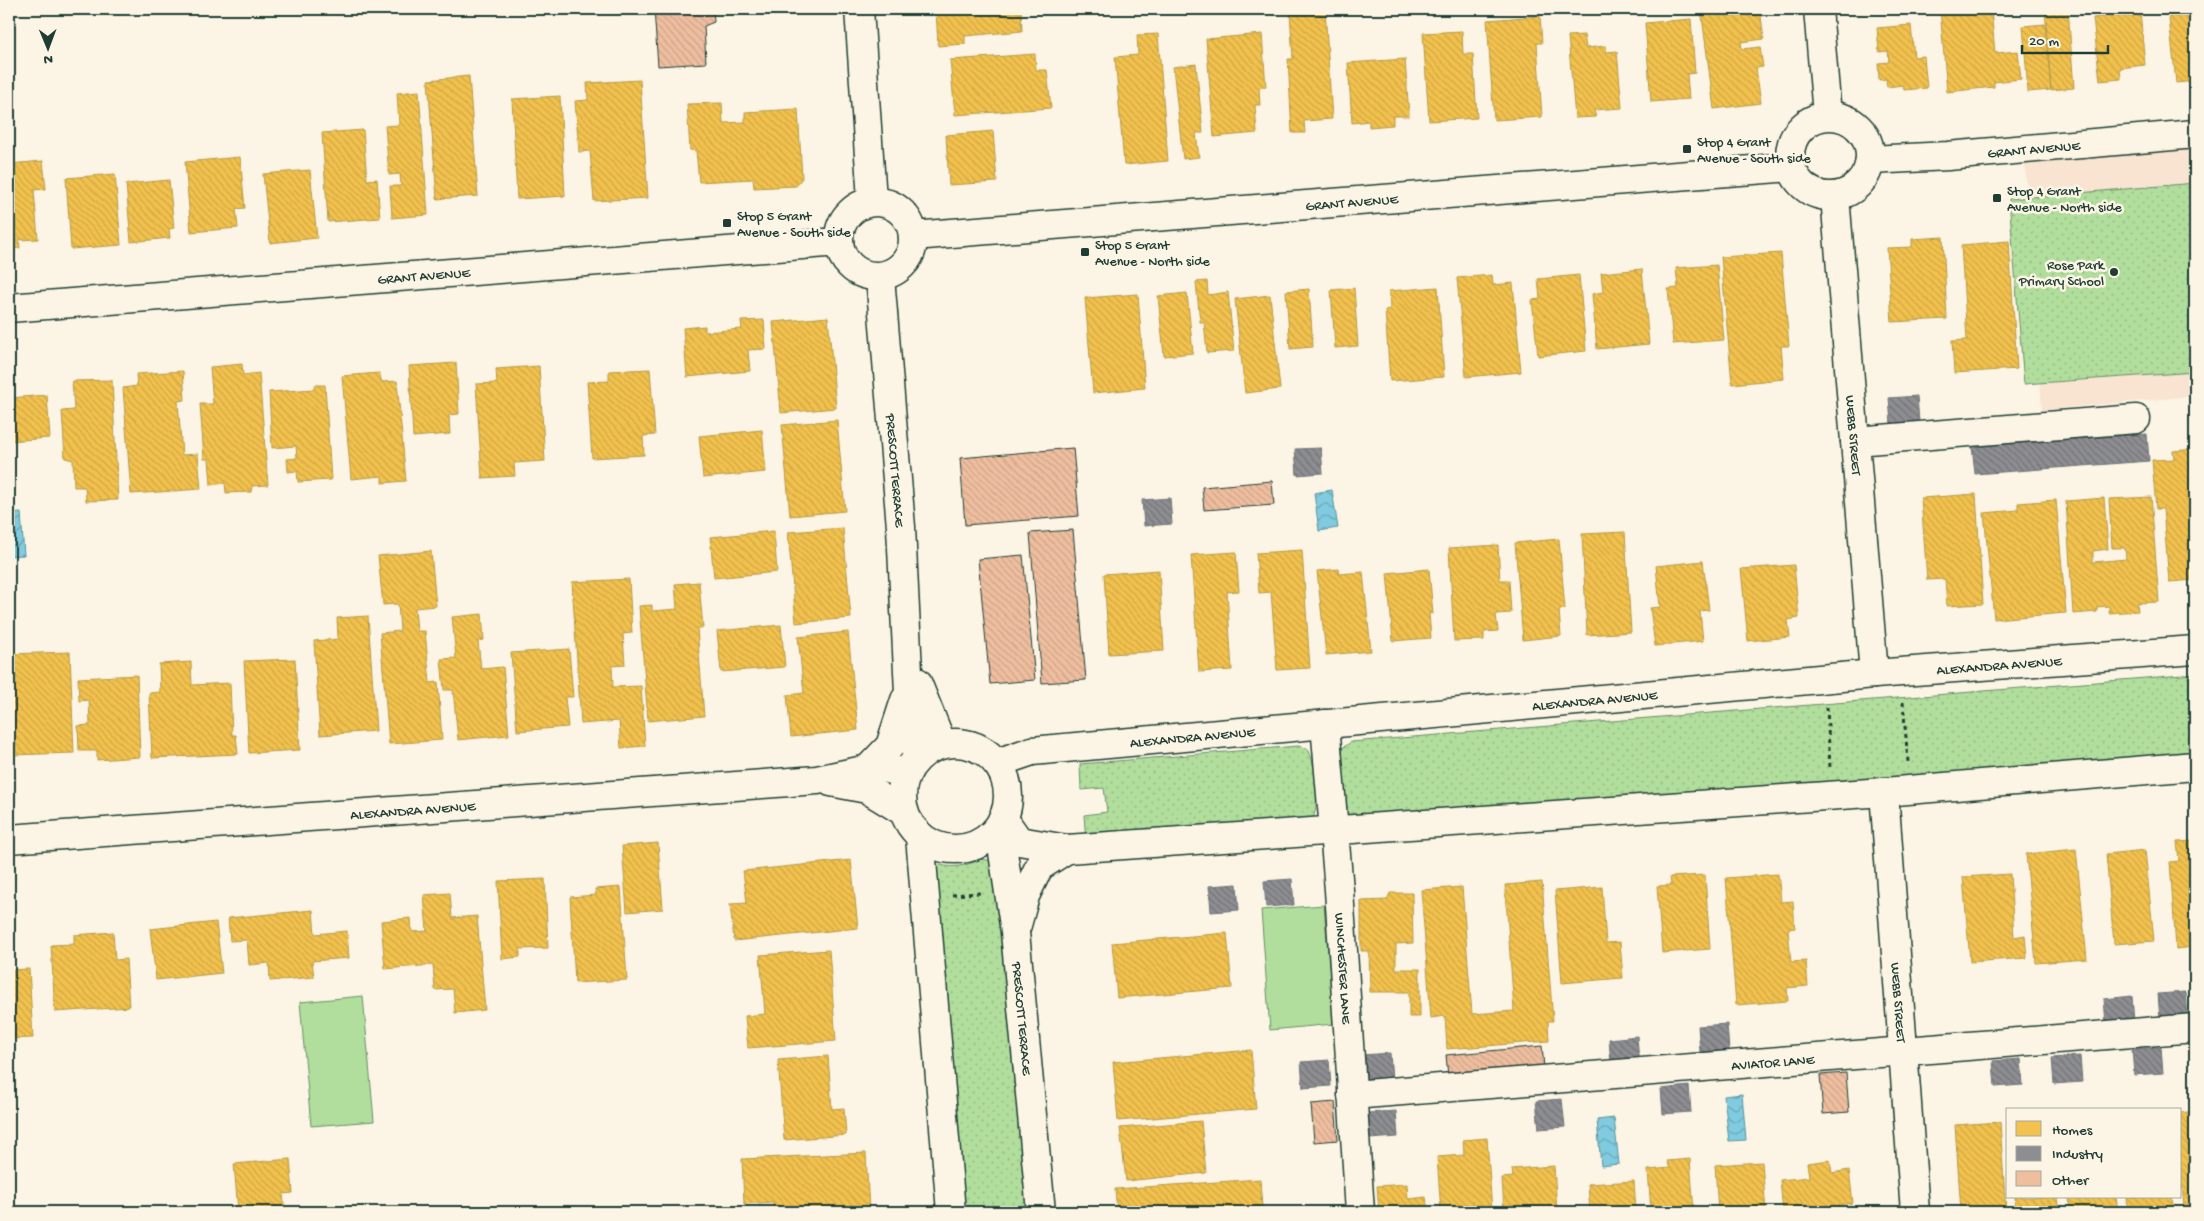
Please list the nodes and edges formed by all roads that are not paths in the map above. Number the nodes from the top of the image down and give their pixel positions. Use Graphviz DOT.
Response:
graph roads {
  1 [pos="859,9"];
  2 [pos="1818,9"];
  3 [pos="1827,115"];
  4 [pos="2195,134"];
  5 [pos="1870,160"];
  6 [pos="1791,167"];
  7 [pos="1835,196"];
  8 [pos="872,200"];
  9 [pos="913,236"];
  10 [pos="839,242"];
  11 [pos="880,277"];
  12 [pos="9,308"];
  13 [pos="2136,419"];
  14 [pos="1855,441"];
  15 [pos="2195,650"];
  16 [pos="1874,674"];
  17 [pos="909,675"];
  18 [pos="1325,724"];
  19 [pos="942,744"];
  20 [pos="997,762"];
  21 [pos="912,766"];
  22 [pos="2195,766"];
  23 [pos="868,769"];
  24 [pos="817,780"];
  25 [pos="1884,792"];
  26 [pos="903,811"];
  27 [pos="1001,822"];
  28 [pos="1334,832"];
  29 [pos="920,836"];
  30 [pos="9,839"];
  31 [pos="1067,849"];
  32 [pos="1015,932"];
  33 [pos="2195,1028"];
  34 [pos="1902,1052"];
  35 [pos="1352,1095"];
  36 [pos="951,1212"];
  37 [pos="1041,1212"];
  38 [pos="1360,1212"];
  39 [pos="1915,1212"];
  1 -- 8 [label="street"];
  2 -- 3 [label="street"];
  3 -- 5 [label="street"];
  3 -- 6 [label="street"];
  4 -- 5 [label="street, GRANT AVENUE"];
  5 -- 7 [label="street"];
  6 -- 7 [label="street"];
  6 -- 9 [label="street, GRANT AVENUE"];
  7 -- 14 [label="street, WEBB STREET"];
  8 -- 9 [label="street"];
  8 -- 10 [label="street"];
  9 -- 11 [label="street"];
  10 -- 11 [label="street"];
  10 -- 12 [label="street, GRANT AVENUE"];
  11 -- 17 [label="street, PRESCOTT TERRACE"];
  13 -- 14 [label="street"];
  14 -- 16 [label="street, WEBB STREET"];
  15 -- 16 [label="street, ALEXANDRA AVENUE"];
  16 -- 18 [label="street, ALEXANDRA AVENUE"];
  17 -- 19 [label="street, PRESCOTT TERRACE"];
  17 -- 21 [label="street, PRESCOTT TERRACE"];
  17 -- 23 [label="street"];
  18 -- 20 [label="street, ALEXANDRA AVENUE"];
  18 -- 28 [label="street, WINCHESTER LANE"];
  19 -- 20 [label="street"];
  19 -- 21 [label="street"];
  20 -- 27 [label="street"];
  21 -- 23 [label="street, ALEXANDRA AVENUE"];
  21 -- 26 [label="street"];
  22 -- 25 [label="street"];
  23 -- 24 [label="street, ALEXANDRA AVENUE"];
  24 -- 26 [label="street, ALEXANDRA AVENUE"];
  24 -- 30 [label="street, ALEXANDRA AVENUE"];
  25 -- 28 [label="street"];
  25 -- 34 [label="street, WEBB STREET"];
  26 -- 29 [label="street"];
  27 -- 29 [label="street"];
  27 -- 31 [label="street"];
  27 -- 32 [label="street, PRESCOTT TERRACE"];
  28 -- 31 [label="street"];
  28 -- 35 [label="street, WINCHESTER LANE"];
  29 -- 36 [label="street"];
  31 -- 32 [label="street"];
  32 -- 37 [label="street, PRESCOTT TERRACE"];
  33 -- 34 [label="street, AVIATOR LANE"];
  34 -- 35 [label="street, AVIATOR LANE"];
  34 -- 39 [label="street, WEBB STREET"];
  35 -- 38 [label="street, WINCHESTER LANE"];
}
